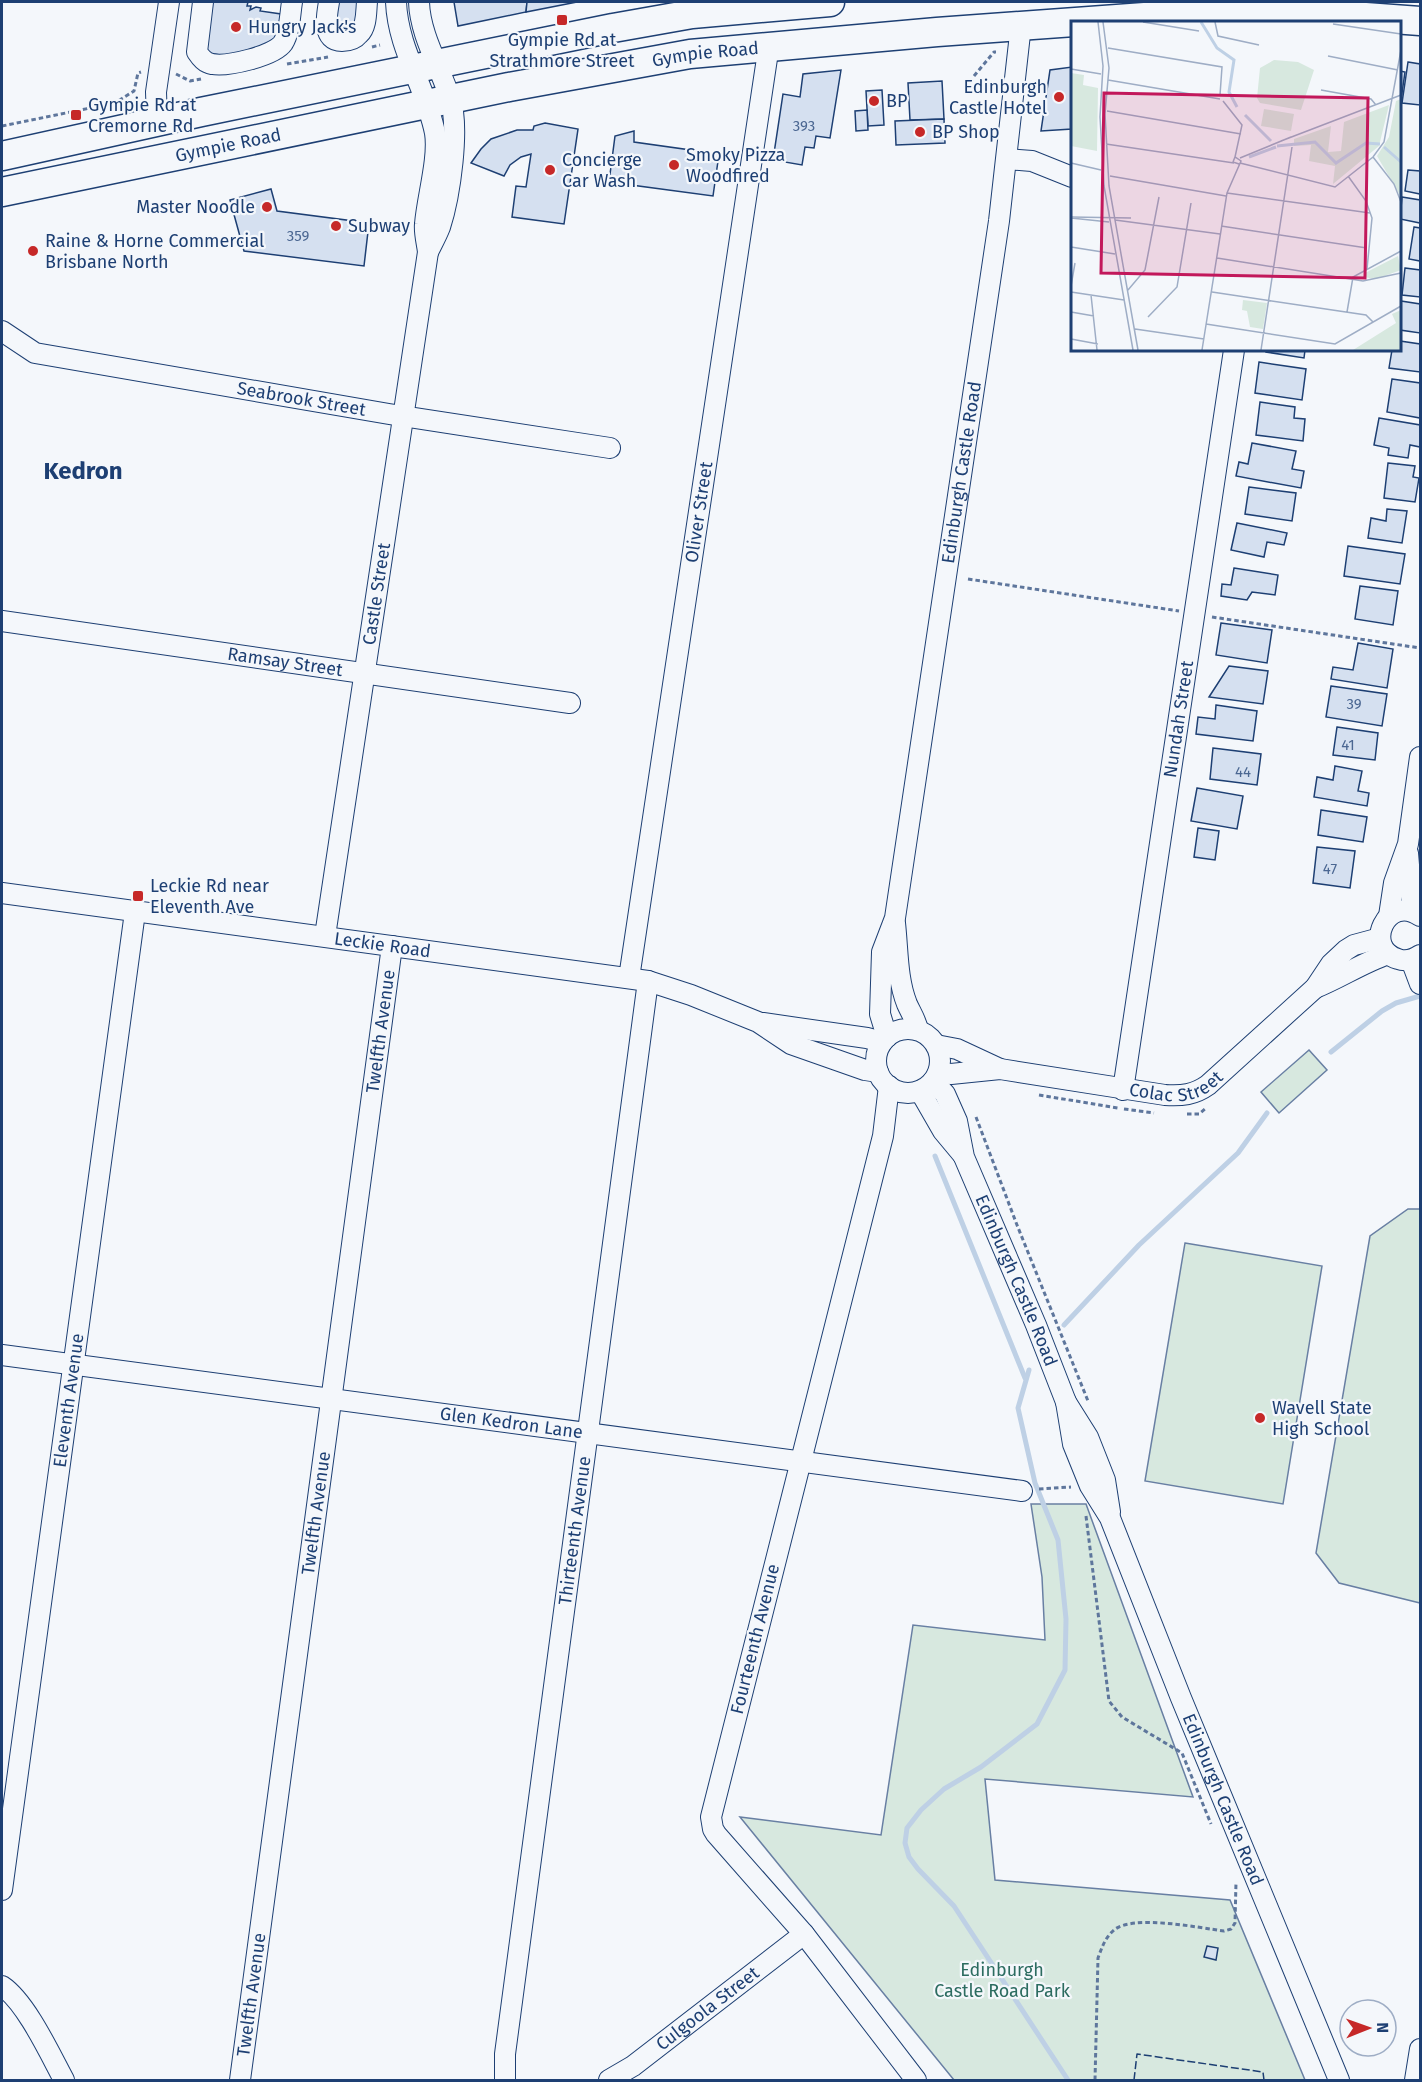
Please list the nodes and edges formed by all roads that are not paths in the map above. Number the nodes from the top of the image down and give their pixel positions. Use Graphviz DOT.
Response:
graph roads {
  1 [pos="169,2"];
  2 [pos="203,2"];
  3 [pos="292,2"];
  4 [pos="329,2"];
  5 [pos="367,2"];
  6 [pos="396,2"];
  7 [pos="419,2"];
  8 [pos="819,2"];
  9 [pos="1284,17"];
  10 [pos="1090,21"];
  11 [pos="1420,21"];
  12 [pos="1071,22"];
  13 [pos="1021,26"];
  14 [pos="769,45"];
  15 [pos="424,66"];
  16 [pos="439,103"];
  17 [pos="158,121"];
  18 [pos="2,156"];
  19 [pos="1007,159"];
  20 [pos="1071,177"];
  21 [pos="2,192"];
  22 [pos="2,331"];
  23 [pos="1234,351"];
  24 [pos="403,416"];
  25 [pos="610,448"];
  26 [pos="2,621"];
  27 [pos="364,673"];
  28 [pos="570,703"];
  29 [pos="1420,757"];
  30 [pos="1408,844"];
  31 [pos="2,893"];
  32 [pos="135,912"];
  33 [pos="1416,914"];
  34 [pos="1389,916"];
  35 [pos="895,918"];
  36 [pos="324,936"];
  37 [pos="392,946"];
  38 [pos="1384,946"];
  39 [pos="1416,957"];
  40 [pos="638,980"];
  41 [pos="1420,983"];
  42 [pos="758,1022"];
  43 [pos="918,1030"];
  44 [pos="885,1039"];
  45 [pos="936,1045"];
  46 [pos="1000,1070"];
  47 [pos="884,1079"];
  48 [pos="925,1084"];
  49 [pos="1123,1090"];
  50 [pos="883,1136"];
  51 [pos="2,1355"];
  52 [pos="72,1365"];
  53 [pos="332,1399"];
  54 [pos="589,1434"];
  55 [pos="800,1462"];
  56 [pos="1022,1491"];
  57 [pos="2,1890"];
  58 [pos="804,1934"];
  59 [pos="2,1986"];
  60 [pos="1420,2049"];
  61 [pos="64,2080"];
  62 [pos="240,2080"];
  63 [pos="505,2080"];
  64 [pos="609,2080"];
  65 [pos="916,2080"];
  66 [pos="1339,2080"];
  67 [pos="1415,2080"];
  1 -- 17 [label="street"];
  2 -- 3 [label="street"];
  4 -- 5 [label="street"];
  6 -- 15 [label="street"];
  7 -- 15 [label="street"];
  8 -- 15 [label="highway"];
  9 -- 10 [label="highway, Gympie Road"];
  9 -- 11 [label="highway, Gympie Road"];
  12 -- 13 [label="highway, Gympie Road"];
  13 -- 14 [label="highway, Gympie Road"];
  13 -- 19 [label="street, Edinburgh Castle Road"];
  14 -- 16 [label="highway, Gympie Road"];
  14 -- 40 [label="street, Oliver Street"];
  15 -- 16 [label="street, Castle Street"];
  15 -- 17 [label="highway"];
  16 -- 21 [label="highway, Gympie Road"];
  16 -- 24 [label="street, Castle Street"];
  17 -- 18 [label="highway"];
  19 -- 20 [label="street"];
  19 -- 35 [label="street, Edinburgh Castle Road"];
  22 -- 24 [label="street, Seabrook Street"];
  23 -- 49 [label="street, Nundah Street"];
  24 -- 25 [label="street, Seabrook Street"];
  24 -- 27 [label="street, Castle Street"];
  26 -- 27 [label="street, Ramsay Street"];
  27 -- 28 [label="street, Ramsay Street"];
  27 -- 36 [label="street, Castle Street"];
  29 -- 30 [label="street"];
  30 -- 33 [label="street"];
  30 -- 34 [label="street"];
  31 -- 32 [label="street, Leckie Road"];
  32 -- 36 [label="street, Leckie Road"];
  32 -- 52 [label="street, Eleventh Avenue"];
  33 -- 34 [label="street"];
  34 -- 38 [label="street"];
  35 -- 43 [label="street, Edinburgh Castle Road"];
  35 -- 44 [label="street, Edinburgh Castle Road"];
  36 -- 37 [label="street, Leckie Road"];
  37 -- 40 [label="street, Leckie Road"];
  37 -- 53 [label="street, Twelfth Avenue"];
  38 -- 39 [label="street"];
  38 -- 49 [label="street, Colac Street"];
  39 -- 41 [label="street"];
  40 -- 42 [label="street, Leckie Road"];
  40 -- 54 [label="street, Thirteenth Avenue"];
  42 -- 44 [label="street, Leckie Road"];
  42 -- 47 [label="street, Leckie Road"];
  43 -- 44 [label="street"];
  43 -- 45 [label="street"];
  44 -- 47 [label="street"];
  45 -- 46 [label="street, Colac Street"];
  45 -- 48 [label="street"];
  46 -- 48 [label="street, Colac Street"];
  46 -- 49 [label="street, Colac Street"];
  47 -- 48 [label="street"];
  47 -- 50 [label="street, Fourteenth Avenue"];
  48 -- 50 [label="street, Fourteenth Avenue"];
  48 -- 66 [label="street, Edinburgh Castle Road"];
  50 -- 55 [label="street, Fourteenth Avenue"];
  51 -- 52 [label="street, Glen Kedron Lane"];
  52 -- 53 [label="street, Glen Kedron Lane"];
  52 -- 57 [label="street, Eleventh Avenue"];
  53 -- 54 [label="street, Glen Kedron Lane"];
  53 -- 62 [label="street, Twelfth Avenue"];
  54 -- 55 [label="street, Glen Kedron Lane"];
  54 -- 63 [label="street, Thirteenth Avenue"];
  55 -- 56 [label="street, Glen Kedron Lane"];
  55 -- 58 [label="street, Fourteenth Avenue"];
  58 -- 64 [label="street, Culgoola Street"];
  58 -- 65 [label="street, Fourteenth Avenue"];
  59 -- 61 [label="street"];
  60 -- 67 [label="street"];
}
